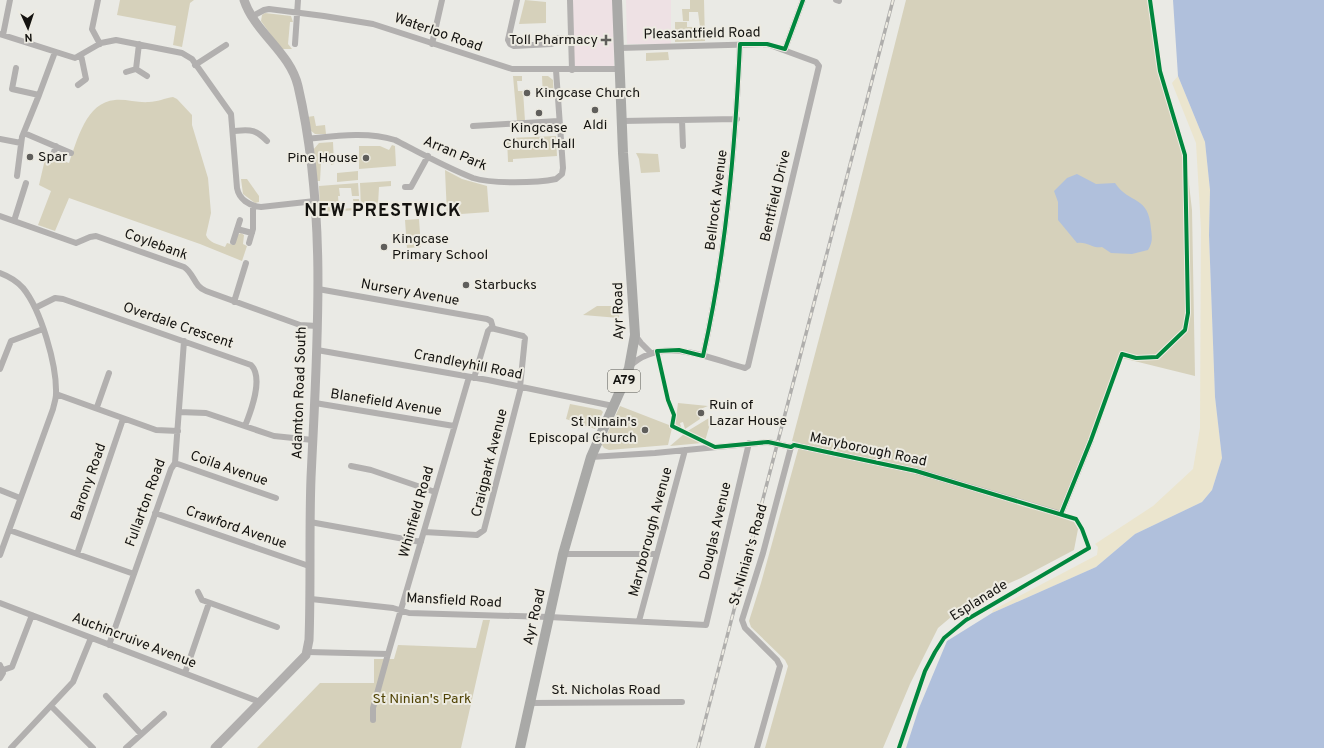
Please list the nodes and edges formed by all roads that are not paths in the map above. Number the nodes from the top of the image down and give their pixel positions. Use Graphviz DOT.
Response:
graph roads {
  1 [pos="10,0"];
  2 [pos="98,0"];
  3 [pos="244,0"];
  4 [pos="298,0"];
  5 [pos="442,0"];
  6 [pos="517,0"];
  7 [pos="570,0"];
  8 [pos="617,0"];
  9 [pos="803,0"];
  10 [pos="297,12"];
  11 [pos="251,17"];
  12 [pos="1,34"];
  13 [pos="570,38"];
  14 [pos="100,44"];
  15 [pos="139,44"];
  16 [pos="295,44"];
  17 [pos="432,44"];
  18 [pos="740,44"];
  19 [pos="226,45"];
  20 [pos="619,48"];
  21 [pos="785,49"];
  22 [pos="55,52"];
  23 [pos="81,56"];
  24 [pos="195,65"];
  25 [pos="16,68"];
  26 [pos="136,69"];
  27 [pos="619,69"];
  28 [pos="556,70"];
  29 [pos="572,70"];
  30 [pos="126,72"];
  31 [pos="147,76"];
  32 [pos="78,85"];
  33 [pos="39,95"];
  34 [pos="737,119"];
  35 [pos="682,120"];
  36 [pos="558,121"];
  37 [pos="622,121"];
  38 [pos="472,126"];
  39 [pos="233,131"];
  40 [pos="24,133"];
  41 [pos="0,139"];
  42 [pos="307,140"];
  43 [pos="267,141"];
  44 [pos="21,143"];
  45 [pos="56,146"];
  46 [pos="683,146"];
  47 [pos="70,152"];
  48 [pos="53,155"];
  49 [pos="428,156"];
  50 [pos="17,176"];
  51 [pos="26,183"];
  52 [pos="405,187"];
  53 [pos="315,201"];
  54 [pos="253,206"];
  55 [pos="0,216"];
  56 [pos="240,220"];
  57 [pos="14,221"];
  58 [pos="237,229"];
  59 [pos="252,233"];
  60 [pos="233,242"];
  61 [pos="249,244"];
  62 [pos="246,263"];
  63 [pos="0,273"];
  64 [pos="318,289"];
  65 [pos="234,302"];
  66 [pos="35,308"];
  67 [pos="318,326"];
  68 [pos="43,328"];
  69 [pos="493,328"];
  70 [pos="635,335"];
  71 [pos="184,341"];
  72 [pos="317,350"];
  73 [pos="651,353"];
  74 [pos="704,356"];
  75 [pos="628,368"];
  76 [pos="0,369"];
  77 [pos="109,373"];
  78 [pos="472,378"];
  79 [pos="520,387"];
  80 [pos="56,394"];
  81 [pos="315,403"];
  82 [pos="613,406"];
  83 [pos="97,407"];
  84 [pos="179,412"];
  85 [pos="123,419"];
  86 [pos="245,426"];
  87 [pos="454,426"];
  88 [pos="178,431"];
  89 [pos="313,440"];
  90 [pos="1091,440"];
  91 [pos="749,443"];
  92 [pos="791,447"];
  93 [pos="685,450"];
  94 [pos="591,457"];
  95 [pos="175,463"];
  96 [pos="351,466"];
  97 [pos="359,468"];
  98 [pos="357,475"];
  99 [pos="0,490"];
  100 [pos="436,492"];
  101 [pos="20,498"];
  102 [pos="276,498"];
  103 [pos="156,513"];
  104 [pos="310,522"];
  105 [pos="9,530"];
  106 [pos="424,532"];
  107 [pos="421,542"];
  108 [pos="77,554"];
  109 [pos="563,554"];
  110 [pos="657,554"];
  111 [pos="0,555"];
  112 [pos="309,566"];
  113 [pos="134,574"];
  114 [pos="198,592"];
  115 [pos="310,599"];
  116 [pos="0,603"];
  117 [pos="209,603"];
  118 [pos="401,610"];
  119 [pos="32,615"];
  120 [pos="549,617"];
  121 [pos="639,621"];
  122 [pos="706,626"];
  123 [pos="277,627"];
  124 [pos="91,638"];
  125 [pos="109,645"];
  126 [pos="308,652"];
  127 [pos="388,654"];
  128 [pos="2,668"];
  129 [pos="185,673"];
  130 [pos="0,678"];
  131 [pos="106,696"];
  132 [pos="260,702"];
  133 [pos="682,702"];
  134 [pos="530,703"];
  135 [pos="51,706"];
  136 [pos="164,714"];
  137 [pos="373,720"];
  138 [pos="142,734"];
  139 [pos="11,748"];
  140 [pos="93,748"];
  141 [pos="126,748"];
  142 [pos="215,748"];
  143 [pos="520,748"];
  144 [pos="757,748"];
  1 -- 12 [label="street"];
  2 -- 14 [label="street"];
  3 -- 11 [label="street, Adamton Road South"];
  4 -- 10 [label="street"];
  5 -- 17 [label="street"];
  6 -- 13 [label="street"];
  7 -- 13 [label="street"];
  8 -- 20 [label="main road, Ayr Road / A79"];
  9 -- 21 [label="street"];
  10 -- 11 [label="street, Waterloo Road"];
  10 -- 16 [label="street"];
  10 -- 17 [label="street, Waterloo Road"];
  11 -- 42 [label="street, Adamton Road South"];
  12 -- 22 [label="street"];
  13 -- 29 [label="street"];
  14 -- 15 [label="street"];
  14 -- 23 [label="street"];
  15 -- 24 [label="street"];
  15 -- 26 [label="street"];
  17 -- 28 [label="street, Waterloo Road"];
  18 -- 20 [label="street, Pleasantfield Road"];
  18 -- 21 [label="street, Pleasantfield Road"];
  18 -- 34 [label="street, Bellrock Avenue"];
  19 -- 24 [label="street"];
  20 -- 27 [label="main road, Ayr Road / A79"];
  21 -- 74 [label="street, Bentfield Drive"];
  22 -- 23 [label="street"];
  22 -- 33 [label="street"];
  23 -- 32 [label="street"];
  24 -- 39 [label="street"];
  25 -- 33 [label="street"];
  26 -- 30 [label="street"];
  26 -- 31 [label="street"];
  27 -- 29 [label="street, Waterloo Road"];
  27 -- 37 [label="main road, Ayr Road / A79"];
  28 -- 29 [label="street, Waterloo Road"];
  28 -- 36 [label="street, Arran Park"];
  33 -- 40 [label="street"];
  34 -- 35 [label="street"];
  34 -- 74 [label="street, Bellrock Avenue"];
  35 -- 37 [label="street"];
  35 -- 46 [label="street"];
  36 -- 38 [label="street"];
  36 -- 49 [label="street, Arran Park"];
  37 -- 70 [label="main road, Ayr Road / A79"];
  39 -- 43 [label="street"];
  39 -- 54 [label="street"];
  40 -- 44 [label="street"];
  40 -- 45 [label="street"];
  41 -- 44 [label="street"];
  42 -- 49 [label="street, Arran Park"];
  42 -- 53 [label="street, Adamton Road South"];
  44 -- 50 [label="street"];
  45 -- 47 [label="street"];
  45 -- 48 [label="street"];
  49 -- 52 [label="street"];
  51 -- 57 [label="street"];
  53 -- 54 [label="street"];
  53 -- 64 [label="street, Adamton Road South"];
  54 -- 59 [label="street"];
  55 -- 57 [label="street, Coylebank"];
  56 -- 58 [label="street"];
  57 -- 65 [label="street, Coylebank"];
  58 -- 59 [label="street"];
  58 -- 60 [label="street"];
  59 -- 61 [label="street"];
  62 -- 65 [label="street"];
  63 -- 66 [label="street"];
  64 -- 67 [label="street, Adamton Road South"];
  64 -- 69 [label="street, Nursery Avenue"];
  65 -- 67 [label="street, Coylebank"];
  66 -- 68 [label="street"];
  66 -- 71 [label="street, Overdale Crescent"];
  67 -- 72 [label="street, Adamton Road South"];
  68 -- 76 [label="street"];
  68 -- 80 [label="street"];
  69 -- 78 [label="street, Whinfield Road"];
  69 -- 79 [label="street, Craigpark Avenue"];
  70 -- 73 [label="street"];
  70 -- 75 [label="main road, Ayr Road / A79"];
  71 -- 84 [label="street, Fullarton Road"];
  71 -- 86 [label="street, Overdale Crescent"];
  72 -- 78 [label="street, Crandleyhill Road"];
  72 -- 81 [label="street, Adamton Road South"];
  73 -- 74 [label="street"];
  73 -- 75 [label="street"];
  75 -- 82 [label="main road, Ayr Road / A79"];
  77 -- 83 [label="street"];
  78 -- 79 [label="street, Crandleyhill Road"];
  78 -- 87 [label="street, Whinfield Road"];
  79 -- 82 [label="street, Crandleyhill Road"];
  79 -- 106 [label="street, Craigpark Avenue"];
  80 -- 83 [label="street"];
  80 -- 101 [label="street"];
  81 -- 87 [label="street, Blanefield Avenue"];
  81 -- 89 [label="street, Adamton Road South"];
  82 -- 94 [label="main road, Ayr Road / A79"];
  83 -- 85 [label="street"];
  84 -- 86 [label="street"];
  84 -- 88 [label="street, Fullarton Road"];
  85 -- 88 [label="street"];
  85 -- 108 [label="street, Barony Road"];
  86 -- 89 [label="street"];
  87 -- 100 [label="street, Whinfield Road"];
  88 -- 95 [label="street, Fullarton Road"];
  89 -- 104 [label="street, Adamton Road South"];
  90 -- 92 [label="street, Maryborough Road"];
  91 -- 92 [label="street, Maryborough Road, bridge"];
  91 -- 93 [label="street, Maryborough Road"];
  91 -- 122 [label="street, Douglas Avenue"];
  92 -- 144 [label="street, St. Ninian's Road"];
  93 -- 94 [label="street, Maryborough Road"];
  93 -- 110 [label="street, Maryborough Avenue"];
  94 -- 109 [label="main road, Ayr Road / A79"];
  95 -- 102 [label="street, Coila Avenue"];
  95 -- 103 [label="street, Fullarton Road"];
  96 -- 97 [label="street"];
  97 -- 98 [label="street"];
  97 -- 100 [label="street"];
  99 -- 101 [label="street"];
  100 -- 106 [label="street, Whinfield Road"];
  101 -- 105 [label="street"];
  103 -- 112 [label="street, Crawford Avenue"];
  103 -- 113 [label="street, Fullarton Road"];
  104 -- 107 [label="street"];
  104 -- 112 [label="street, Adamton Road South"];
  105 -- 108 [label="street"];
  105 -- 111 [label="street"];
  106 -- 107 [label="street, Whinfield Road"];
  107 -- 118 [label="street, Whinfield Road"];
  108 -- 113 [label="street"];
  109 -- 110 [label="street"];
  109 -- 120 [label="main road, Ayr Road / A79"];
  110 -- 121 [label="street, Maryborough Avenue"];
  112 -- 115 [label="street, Adamton Road South"];
  113 -- 125 [label="street, Fullarton Road"];
  114 -- 117 [label="street"];
  115 -- 118 [label="street, Mansfield Road"];
  115 -- 126 [label="street, Adamton Road South"];
  116 -- 119 [label="street, Auchincruive Avenue"];
  117 -- 123 [label="street"];
  117 -- 129 [label="street"];
  118 -- 120 [label="street, Mansfield Road"];
  118 -- 127 [label="street, Whinfield Road"];
  119 -- 124 [label="street, Auchincruive Avenue"];
  119 -- 128 [label="street"];
  120 -- 121 [label="street, Mansfield Road"];
  120 -- 134 [label="main road, Ayr Road / A79"];
  121 -- 122 [label="street, Mansfield Road"];
  124 -- 125 [label="street, Auchincruive Avenue"];
  124 -- 135 [label="street"];
  125 -- 129 [label="street, Auchincruive Avenue"];
  126 -- 127 [label="street"];
  126 -- 132 [label="street"];
  127 -- 137 [label="street, Whinfield Road"];
  128 -- 130 [label="street"];
  129 -- 132 [label="street, Auchincruive Avenue"];
  131 -- 138 [label="street"];
  132 -- 142 [label="street"];
  133 -- 134 [label="street, St. Nicholas Road"];
  134 -- 143 [label="main road, Ayr Road / A79"];
  135 -- 139 [label="street"];
  135 -- 140 [label="street"];
  136 -- 138 [label="street"];
  138 -- 141 [label="street"];
}
